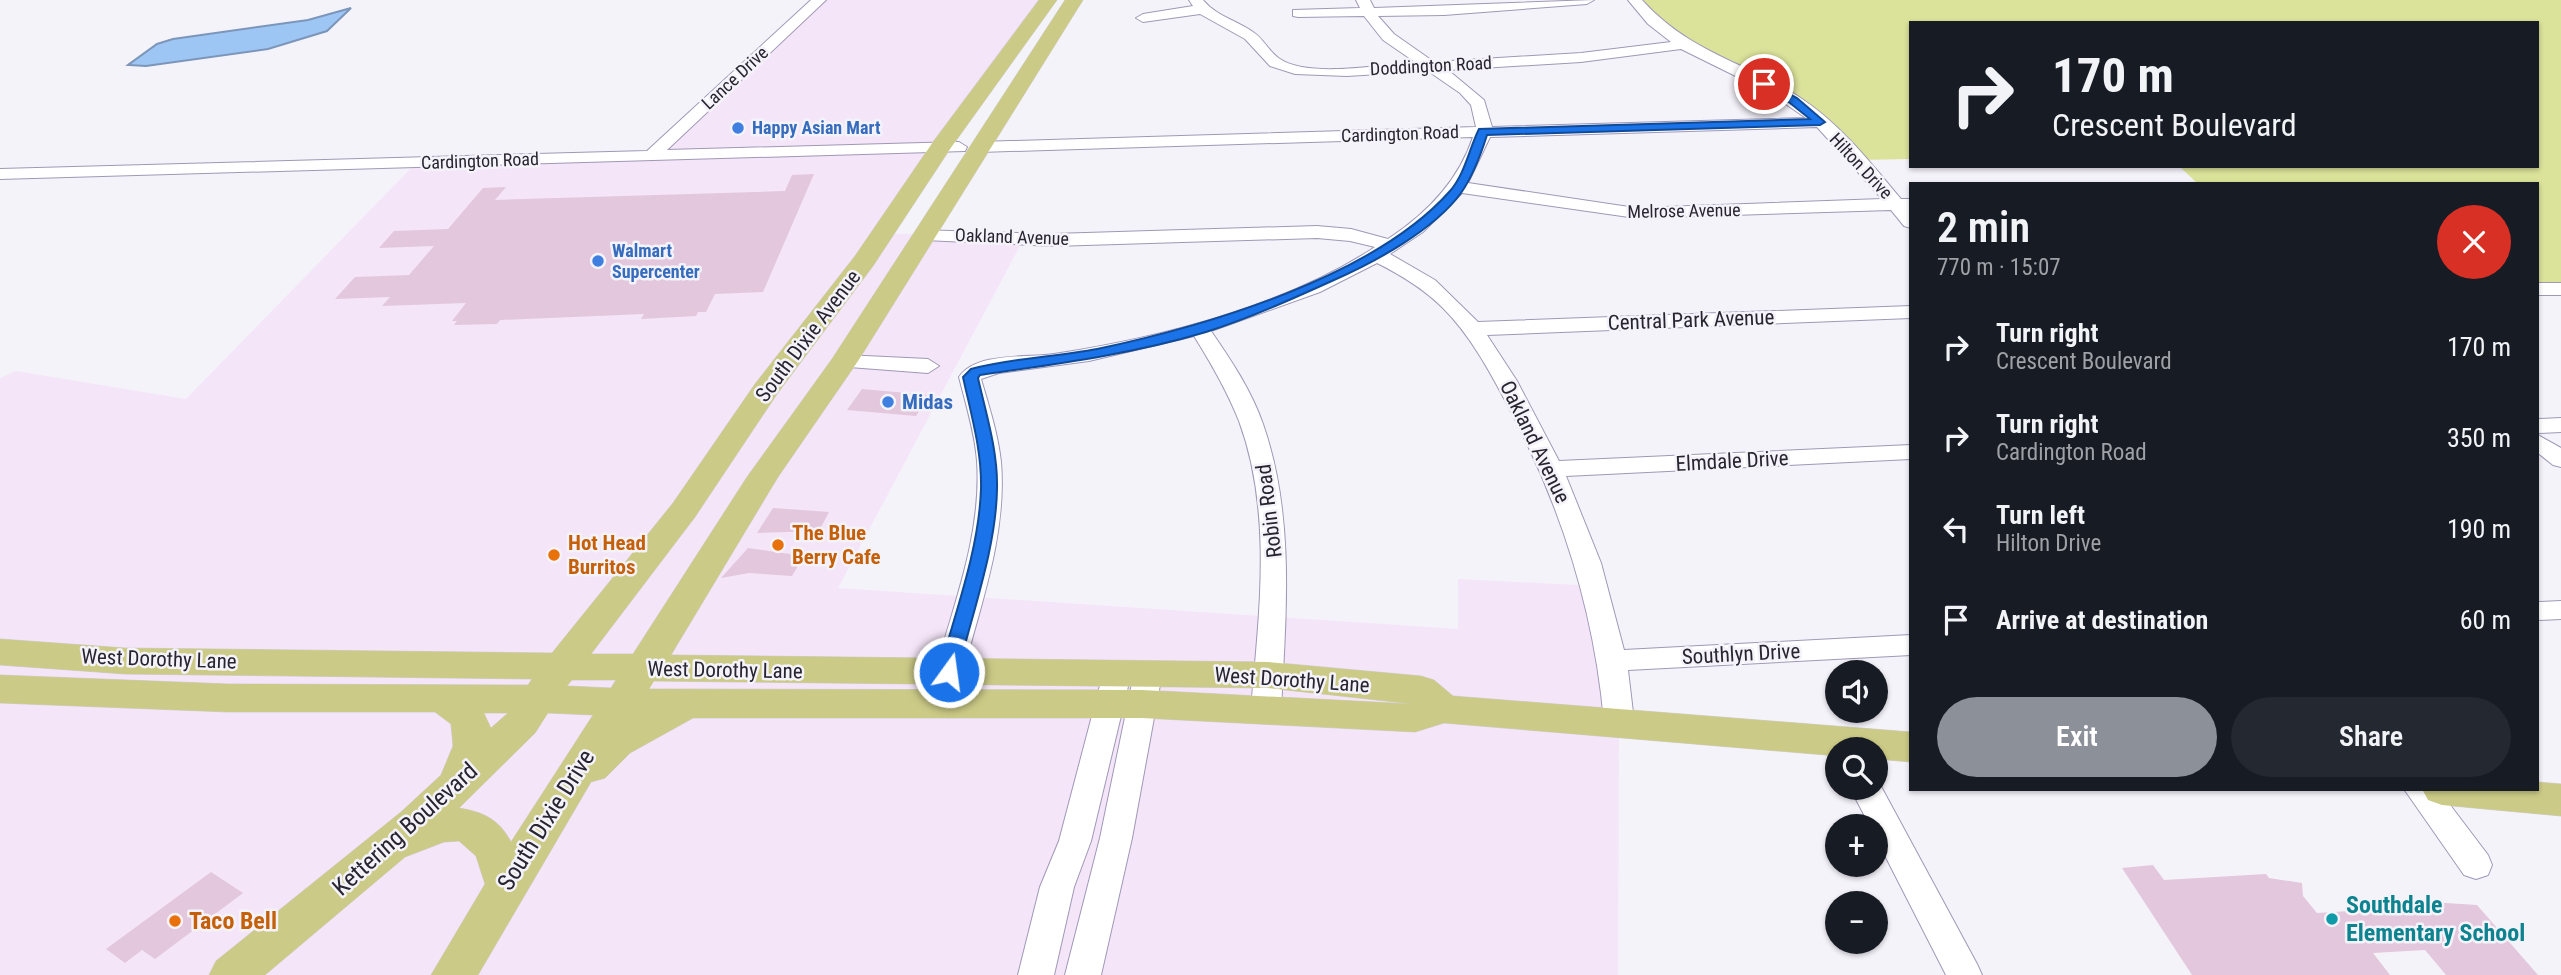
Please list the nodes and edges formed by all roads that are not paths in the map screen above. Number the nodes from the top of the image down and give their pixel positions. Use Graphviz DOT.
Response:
graph roads {
  1 [pos="819,0"];
  2 [pos="1048,0"];
  3 [pos="1074,0"];
  4 [pos="1587,0"];
  5 [pos="1635,0"];
  6 [pos="1200,5"];
  7 [pos="1366,7"];
  8 [pos="1298,13"];
  9 [pos="1143,18"];
  10 [pos="1680,45"];
  11 [pos="1432,67"];
  12 [pos="1820,122"];
  13 [pos="1483,132"];
  14 [pos="960,147"];
  15 [pos="651,156"];
  16 [pos="0,174"];
  17 [pos="1459,187"];
  18 [pos="915,189"];
  19 [pos="1903,204"];
  20 [pos="924,234"];
  21 [pos="1384,251"];
  22 [pos="864,261"];
  23 [pos="2539,289"];
  24 [pos="2561,289"];
  25 [pos="830,304"];
  26 [pos="1909,312"];
  27 [pos="1200,329"];
  28 [pos="1471,329"];
  29 [pos="844,361"];
  30 [pos="785,366"];
  31 [pos="928,366"];
  32 [pos="2561,425"];
  33 [pos="2539,426"];
  34 [pos="2539,443"];
  35 [pos="1909,452"];
  36 [pos="2561,460"];
  37 [pos="1553,470"];
  38 [pos="763,477"];
  39 [pos="615,597"];
  40 [pos="2561,610"];
  41 [pos="2539,611"];
  42 [pos="1909,645"];
  43 [pos="0,652"];
  44 [pos="1614,661"];
  45 [pos="485,664"];
  46 [pos="561,667"];
  47 [pos="643,668"];
  48 [pos="949,672"];
  49 [pos="0,689"];
  50 [pos="1129,689"];
  51 [pos="1267,692"];
  52 [pos="440,698"];
  53 [pos="539,699"];
  54 [pos="622,701"];
  55 [pos="688,704"];
  56 [pos="1619,721"];
  57 [pos="1825,743"];
  58 [pos="1888,746"];
  59 [pos="1909,747"];
  60 [pos="456,785"];
  61 [pos="2421,791"];
  62 [pos="2464,791"];
  63 [pos="561,794"];
  64 [pos="1872,800"];
  65 [pos="2561,800"];
  66 [pos="1075,841"];
  67 [pos="1114,846"];
  68 [pos="376,858"];
  69 [pos="2476,865"];
  70 [pos="506,883"];
  71 [pos="232,975"];
  72 [pos="454,975"];
  73 [pos="1036,975"];
  74 [pos="1083,975"];
  75 [pos="1964,975"];
  1 -- 15 [label="street, Lance Drive"];
  2 -- 14 [label="main road, South Dixie Avenue"];
  3 -- 14 [label="main road, South Dixie Avenue"];
  4 -- 7 [label="street"];
  5 -- 10 [label="street, Hilton Drive"];
  6 -- 9 [label="street, Doddington Road"];
  6 -- 11 [label="street, Doddington Road"];
  7 -- 8 [label="street"];
  7 -- 11 [label="street"];
  10 -- 11 [label="street, Doddington Road"];
  10 -- 12 [label="street, Hilton Drive"];
  11 -- 13 [label="street"];
  12 -- 13 [label="street, Cardington Road"];
  12 -- 19 [label="street, Hilton Drive"];
  13 -- 14 [label="street, Cardington Road"];
  13 -- 17 [label="street"];
  14 -- 15 [label="street, Cardington Road"];
  14 -- 18 [label="main road, South Dixie Avenue"];
  14 -- 20 [label="main road, South Dixie Avenue"];
  15 -- 16 [label="street, Cardington Road"];
  17 -- 19 [label="street, Melrose Avenue"];
  17 -- 21 [label="street"];
  18 -- 20 [label="main road"];
  18 -- 22 [label="main road, South Dixie Avenue"];
  20 -- 21 [label="street, Oakland Avenue"];
  20 -- 22 [label="main road"];
  20 -- 29 [label="main road, South Dixie Avenue"];
  21 -- 27 [label="street"];
  21 -- 28 [label="street, Oakland Avenue"];
  22 -- 25 [label="main road, South Dixie Avenue"];
  23 -- 24 [label="street"];
  25 -- 29 [label="main road"];
  25 -- 30 [label="main road, South Dixie Avenue"];
  26 -- 28 [label="street, Central Park Avenue"];
  27 -- 48 [label="street"];
  27 -- 51 [label="street, Robin Road"];
  28 -- 37 [label="street, Oakland Avenue"];
  29 -- 31 [label="street"];
  29 -- 38 [label="main road, South Dixie Avenue"];
  30 -- 38 [label="main road"];
  30 -- 39 [label="main road, South Dixie Avenue"];
  32 -- 33 [label="street"];
  34 -- 36 [label="street"];
  35 -- 37 [label="street, Elmdale Drive"];
  37 -- 44 [label="street, Oakland Avenue"];
  38 -- 47 [label="main road, South Dixie Avenue"];
  39 -- 45 [label="main road"];
  39 -- 46 [label="main road, South Dixie Avenue"];
  40 -- 41 [label="street"];
  42 -- 44 [label="street, Southlyn Drive"];
  43 -- 45 [label="main road, West Dorothy Lane"];
  44 -- 56 [label="street, Oakland Avenue"];
  45 -- 46 [label="main road, West Dorothy Lane"];
  46 -- 47 [label="main road, West Dorothy Lane"];
  46 -- 53 [label="main road, Kettering Boulevard"];
  47 -- 48 [label="main road, West Dorothy Lane"];
  47 -- 54 [label="main road, South Dixie Drive"];
  48 -- 50 [label="main road, West Dorothy Lane"];
  49 -- 52 [label="main road, West Dorothy Lane"];
  50 -- 51 [label="main road, West Dorothy Lane"];
  50 -- 55 [label="main road, West Dorothy Lane"];
  50 -- 66 [label="street"];
  50 -- 67 [label="street"];
  51 -- 56 [label="main road, West Dorothy Lane"];
  52 -- 53 [label="main road, West Dorothy Lane"];
  52 -- 60 [label="main road"];
  53 -- 54 [label="main road, West Dorothy Lane"];
  53 -- 60 [label="main road, Kettering Boulevard"];
  54 -- 55 [label="main road, West Dorothy Lane"];
  54 -- 63 [label="main road, South Dixie Drive"];
  55 -- 63 [label="main road"];
  56 -- 57 [label="main road, West Dorothy Lane"];
  58 -- 59 [label="main road, West Dorothy Lane"];
  60 -- 68 [label="main road, Kettering Boulevard"];
  61 -- 69 [label="street"];
  62 -- 65 [label="main road"];
  63 -- 70 [label="main road, South Dixie Drive"];
  64 -- 75 [label="street"];
  66 -- 67 [label="street"];
  66 -- 73 [label="street"];
  67 -- 74 [label="street"];
  68 -- 70 [label="main road"];
  68 -- 71 [label="main road, Kettering Boulevard"];
  70 -- 72 [label="main road, South Dixie Drive"];
}
